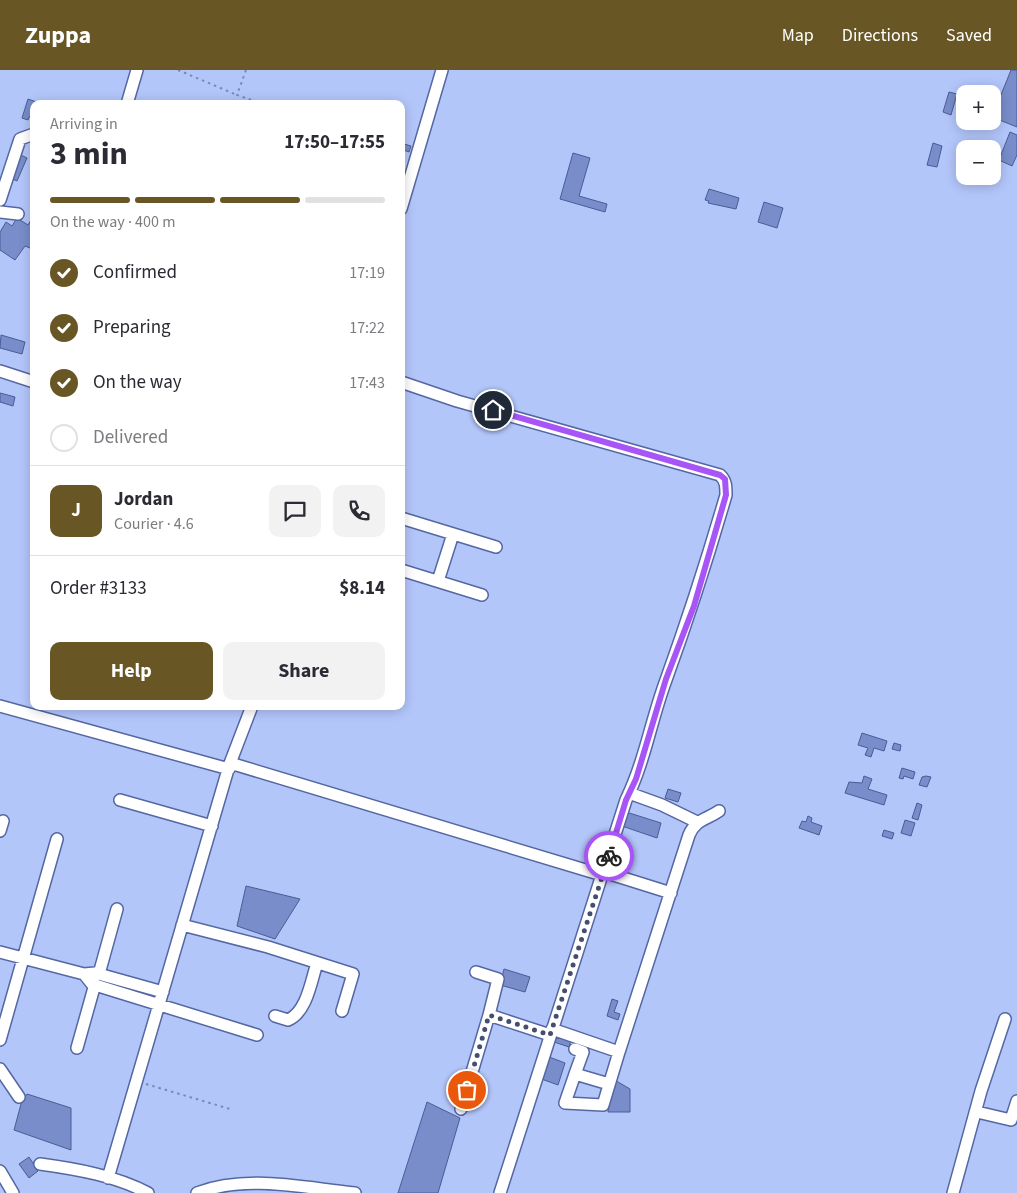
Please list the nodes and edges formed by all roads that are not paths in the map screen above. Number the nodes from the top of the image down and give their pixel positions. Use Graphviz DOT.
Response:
graph roads {
  1 [pos="137,70"];
  2 [pos="442,70"];
  3 [pos="128,100"];
  4 [pos="30,135"];
  5 [pos="405,195"];
  6 [pos="0,200"];
  7 [pos="0,212"];
  8 [pos="18,214"];
  9 [pos="0,371"];
  10 [pos="30,381"];
  11 [pos="405,383"];
  12 [pos="405,519"];
  13 [pos="453,534"];
  14 [pos="496,548"];
  15 [pos="405,571"];
  16 [pos="438,581"];
  17 [pos="482,595"];
  18 [pos="0,706"];
  19 [pos="251,710"];
  20 [pos="230,766"];
  21 [pos="629,793"];
  22 [pos="120,800"];
  23 [pos="719,811"];
  24 [pos="697,822"];
  25 [pos="212,826"];
  26 [pos="57,839"];
  27 [pos="603,874"];
  28 [pos="671,893"];
  29 [pos="117,909"];
  30 [pos="182,925"];
  31 [pos="0,952"];
  32 [pos="24,958"];
  33 [pos="317,963"];
  34 [pos="476,972"];
  35 [pos="97,979"];
  36 [pos="161,998"];
  37 [pos="342,1011"];
  38 [pos="489,1015"];
  39 [pos="275,1016"];
  40 [pos="1005,1019"];
  41 [pos="551,1032"];
  42 [pos="257,1035"];
  43 [pos="0,1040"];
  44 [pos="78,1048"];
  45 [pos="575,1049"];
  46 [pos="619,1052"];
  47 [pos="0,1069"];
  48 [pos="575,1074"];
  49 [pos="609,1084"];
  50 [pos="19,1097"];
  51 [pos="1017,1101"];
  52 [pos="461,1109"];
  53 [pos="977,1112"];
  54 [pos="40,1164"];
  55 [pos="0,1171"];
  56 [pos="108,1178"];
  57 [pos="13,1193"];
  58 [pos="148,1193"];
  59 [pos="198,1193"];
  60 [pos="355,1193"];
  61 [pos="500,1193"];
  62 [pos="953,1193"];
  1 -- 3 [label="street"];
  2 -- 5 [label="street"];
  4 -- 6 [label="street"];
  7 -- 8 [label="street"];
  9 -- 10 [label="street"];
  11 -- 21 [label="street"];
  12 -- 13 [label="street"];
  13 -- 14 [label="street"];
  13 -- 16 [label="street"];
  15 -- 16 [label="street"];
  16 -- 17 [label="street"];
  18 -- 20 [label="street"];
  19 -- 20 [label="street"];
  20 -- 25 [label="street"];
  20 -- 27 [label="street"];
  21 -- 24 [label="street"];
  21 -- 27 [label="street"];
  22 -- 25 [label="street"];
  23 -- 24 [label="street"];
  24 -- 28 [label="street"];
  25 -- 30 [label="street"];
  26 -- 32 [label="street"];
  27 -- 28 [label="street"];
  27 -- 41 [label="street"];
  28 -- 46 [label="street"];
  29 -- 35 [label="street"];
  30 -- 33 [label="street"];
  30 -- 36 [label="street"];
  31 -- 32 [label="street"];
  32 -- 35 [label="street"];
  32 -- 43 [label="street"];
  33 -- 37 [label="street"];
  33 -- 39 [label="street"];
  34 -- 38 [label="street"];
  35 -- 36 [label="street"];
  35 -- 44 [label="street"];
  36 -- 42 [label="street"];
  36 -- 56 [label="street"];
  38 -- 41 [label="street"];
  38 -- 52 [label="street"];
  40 -- 53 [label="street"];
  41 -- 46 [label="street"];
  41 -- 61 [label="street"];
  45 -- 48 [label="street"];
  46 -- 49 [label="street"];
  47 -- 50 [label="street"];
  48 -- 49 [label="street"];
  48 -- 49 [label="street"];
  51 -- 53 [label="street"];
  53 -- 62 [label="street"];
  54 -- 56 [label="street"];
  55 -- 57 [label="street"];
  56 -- 58 [label="street"];
  59 -- 60 [label="street"];
}
